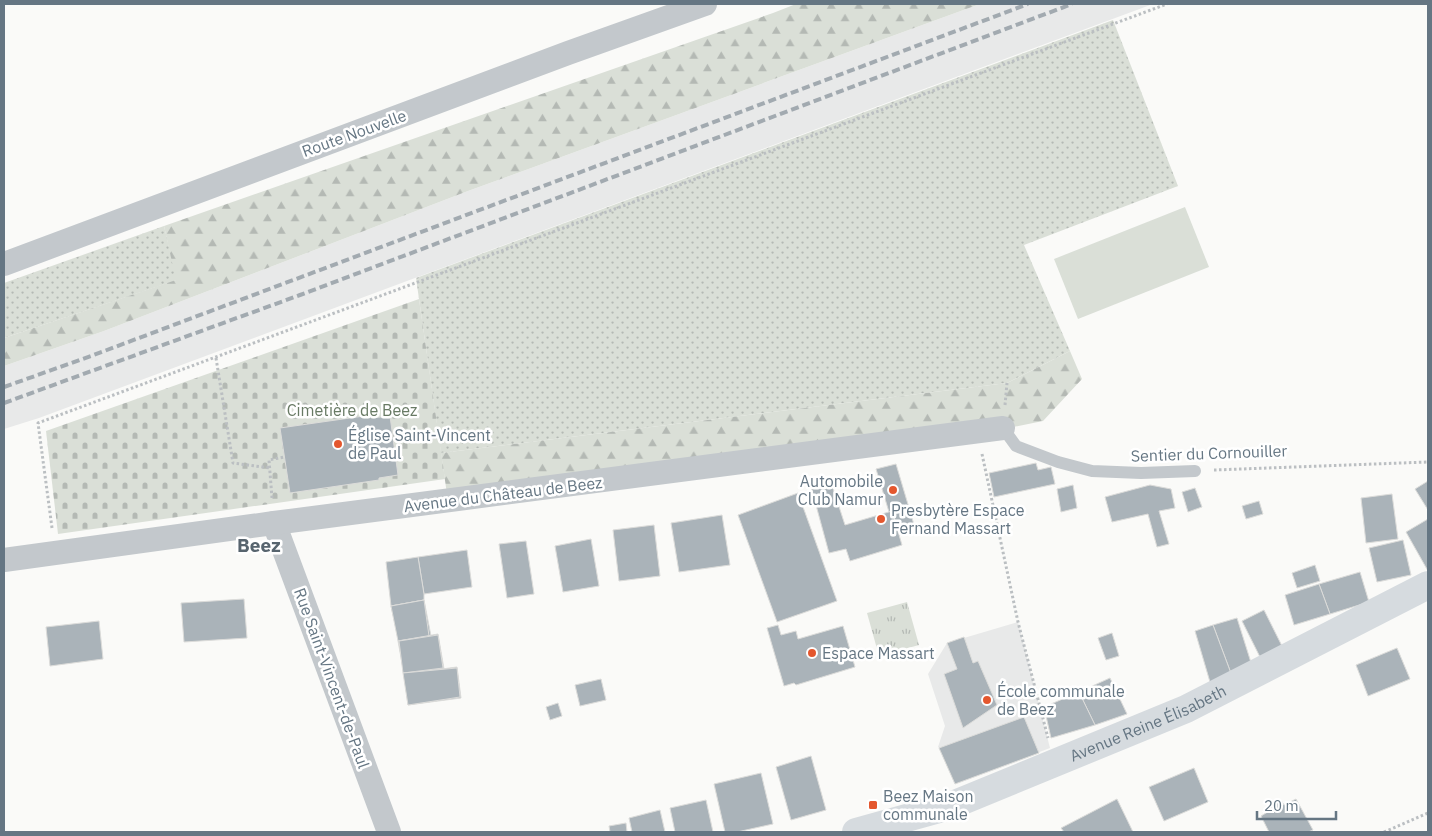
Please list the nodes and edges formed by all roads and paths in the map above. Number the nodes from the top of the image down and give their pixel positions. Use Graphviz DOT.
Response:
graph roads {
  1 [pos="705,4"];
  2 [pos="1167,4"];
  3 [pos="4,264"];
  4 [pos="216,358"];
  5 [pos="1003,428"];
  6 [pos="977,432"];
  7 [pos="284,458"];
  8 [pos="1428,462"];
  9 [pos="270,468"];
  10 [pos="1195,471"];
  11 [pos="274,523"];
  12 [pos="55,554"];
  13 [pos="4,560"];
  14 [pos="1428,585"];
  15 [pos="1054,764"];
  16 [pos="1428,813"];
  17 [pos="389,832"];
  18 [pos="856,832"];
  19 [pos="1384,832"];
  1 -- 3 [label="street, Route Nouvelle"];
  2 -- 4 [label="path"];
  4 -- 9 [label="path"];
  4 -- 12 [label="path"];
  5 -- 6 [label="street, Avenue du Château de Beez"];
  5 -- 10 [label="lane, Sentier du Cornouiller"];
  6 -- 11 [label="street, Avenue du Château de Beez"];
  6 -- 15 [label="path"];
  7 -- 9 [label="path"];
  8 -- 10 [label="path, Sentier du Cornouiller"];
  9 -- 11 [label="path"];
  11 -- 12 [label="street, Avenue du Château de Beez"];
  11 -- 17 [label="street, Rue Saint-Vincent-de-Paul"];
  12 -- 13 [label="street, Avenue du Château de Beez"];
  14 -- 15 [label="main road, Avenue Reine Élisabeth"];
  15 -- 18 [label="main road, Avenue Reine Élisabeth"];
  16 -- 19 [label="path"];
}
